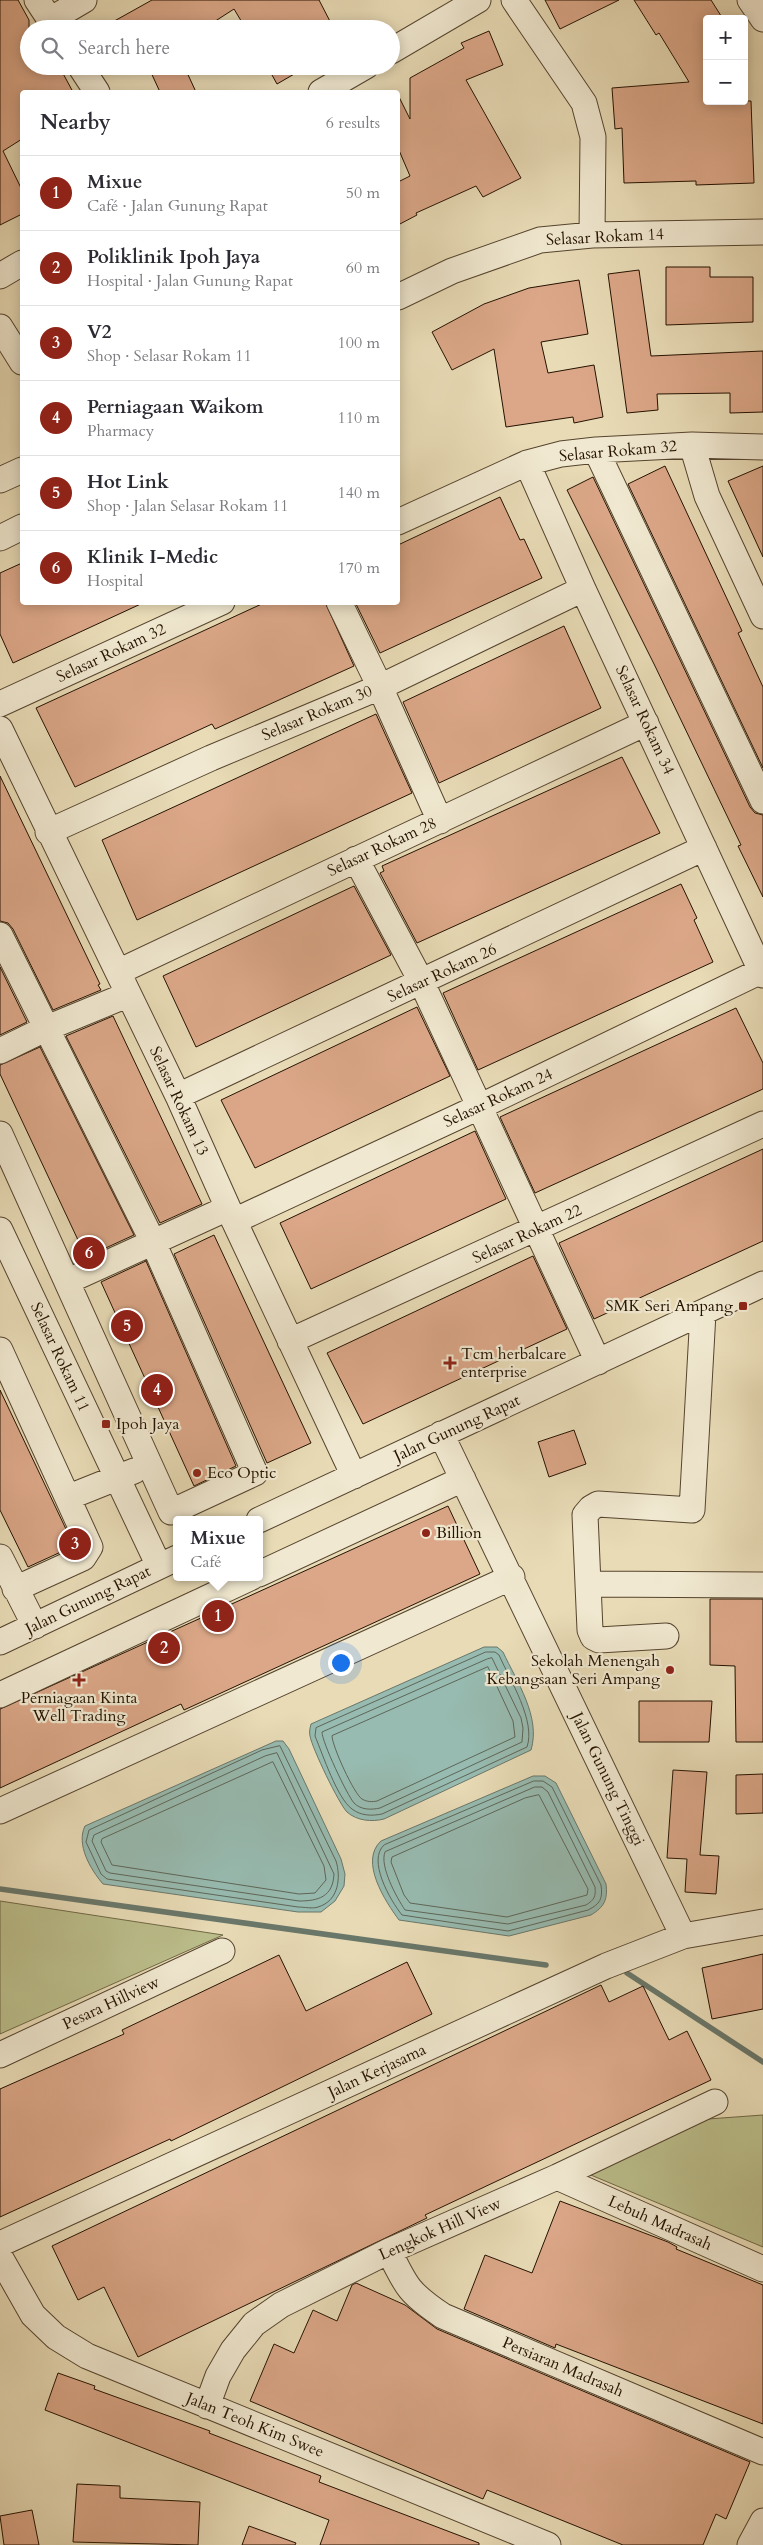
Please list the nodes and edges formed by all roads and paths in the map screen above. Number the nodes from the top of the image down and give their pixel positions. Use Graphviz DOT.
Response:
graph roads {
  1 [pos="84,0"];
  2 [pos="478,0"];
  3 [pos="514,0"];
  4 [pos="750,0"];
  5 [pos="48,16"];
  6 [pos="763,19"];
  7 [pos="400,46"];
  8 [pos="86,75"];
  9 [pos="350,75"];
  10 [pos="96,90"];
  11 [pos="324,90"];
  12 [pos="763,232"];
  13 [pos="592,235"];
  14 [pos="20,264"];
  15 [pos="0,276"];
  16 [pos="400,296"];
  17 [pos="0,327"];
  18 [pos="20,359"];
  19 [pos="692,445"];
  20 [pos="763,447"];
  21 [pos="596,450"];
  22 [pos="527,464"];
  23 [pos="20,471"];
  24 [pos="0,480"];
  25 [pos="400,521"];
  26 [pos="20,529"];
  27 [pos="0,538"];
  28 [pos="583,589"];
  29 [pos="215,605"];
  30 [pos="340,605"];
  31 [pos="763,616"];
  32 [pos="380,687"];
  33 [pos="0,704"];
  34 [pos="646,723"];
  35 [pos="0,729"];
  36 [pos="763,801"];
  37 [pos="440,821"];
  38 [pos="48,832"];
  39 [pos="704,848"];
  40 [pos="356,859"];
  41 [pos="0,935"];
  42 [pos="118,972"];
  43 [pos="762,973"];
  44 [pos="422,982"];
  45 [pos="128,995"];
  46 [pos="47,1028"];
  47 [pos="0,1051"];
  48 [pos="178,1096"];
  49 [pos="479,1107"];
  50 [pos="763,1124"];
  51 [pos="0,1134"];
  52 [pos="231,1214"];
  53 [pos="0,1230"];
  54 [pos="537,1230"];
  55 [pos="153,1242"];
  56 [pos="68,1282"];
  57 [pos="763,1284"];
  58 [pos="703,1312"];
  59 [pos="290,1341"];
  60 [pos="0,1350"];
  61 [pos="598,1362"];
  62 [pos="441,1434"];
  63 [pos="150,1464"];
  64 [pos="354,1476"];
  65 [pos="118,1478"];
  66 [pos="463,1479"];
  67 [pos="69,1497"];
  68 [pos="263,1518"];
  69 [pos="0,1557"];
  70 [pos="168,1562"];
  71 [pos="263,1572"];
  72 [pos="512,1577"];
  73 [pos="243,1581"];
  74 [pos="590,1584"];
  75 [pos="763,1585"];
  76 [pos="15,1589"];
  77 [pos="35,1626"];
  78 [pos="666,1636"];
  79 [pos="0,1642"];
  80 [pos="0,1695"];
  81 [pos="0,1811"];
  82 [pos="763,1922"];
  83 [pos="683,1936"];
  84 [pos="222,1951"];
  85 [pos="0,2055"];
  86 [pos="716,2102"];
  87 [pos="557,2176"];
  88 [pos="0,2244"];
  89 [pos="389,2251"];
  90 [pos="0,2257"];
  91 [pos="763,2269"];
  92 [pos="207,2406"];
  93 [pos="763,2452"];
  94 [pos="763,2521"];
  95 [pos="548,2545"];
  96 [pos="750,2545"];
  1 -- 5 [label="street"];
  2 -- 7 [label="street"];
  3 -- 13 [label="street"];
  4 -- 6 [label="street"];
  8 -- 10 [label="street"];
  9 -- 11 [label="street"];
  12 -- 13 [label="street, Selasar Rokam 14"];
  13 -- 16 [label="street, Selasar Rokam 14"];
  14 -- 15 [label="street"];
  17 -- 18 [label="street"];
  19 -- 20 [label="street, Selasar Rokam 32"];
  19 -- 21 [label="street, Selasar Rokam 32"];
  19 -- 31 [label="street"];
  21 -- 22 [label="street, Selasar Rokam 32"];
  21 -- 36 [label="street"];
  22 -- 25 [label="street, Selasar Rokam 32"];
  22 -- 28 [label="street, Selasar Rokam 34"];
  23 -- 24 [label="street"];
  26 -- 27 [label="street"];
  28 -- 32 [label="street, Selasar Rokam 30"];
  28 -- 34 [label="street, Selasar Rokam 34"];
  29 -- 33 [label="street, Selasar Rokam 32"];
  30 -- 32 [label="street"];
  32 -- 37 [label="street"];
  32 -- 38 [label="street, Selasar Rokam 30"];
  34 -- 37 [label="street, Selasar Rokam 28"];
  34 -- 39 [label="street, Selasar Rokam 34"];
  35 -- 38 [label="street, Selasar Rokam 13"];
  37 -- 40 [label="street, Selasar Rokam 28"];
  38 -- 42 [label="street, Selasar Rokam 13"];
  39 -- 43 [label="street, Selasar Rokam 34"];
  39 -- 44 [label="street, Selasar Rokam 26"];
  40 -- 42 [label="street, Selasar Rokam 28"];
  40 -- 44 [label="street"];
  41 -- 46 [label="street"];
  42 -- 45 [label="street, Selasar Rokam 13"];
  43 -- 49 [label="street, Selasar Rokam 24"];
  44 -- 48 [label="street, Selasar Rokam 26"];
  44 -- 49 [label="street"];
  45 -- 46 [label="street"];
  45 -- 48 [label="street, Selasar Rokam 13"];
  46 -- 47 [label="street"];
  46 -- 55 [label="street"];
  48 -- 52 [label="street, Selasar Rokam 13"];
  49 -- 52 [label="street, Selasar Rokam 24"];
  49 -- 54 [label="street"];
  50 -- 54 [label="street, Selasar Rokam 22"];
  51 -- 56 [label="street"];
  52 -- 55 [label="street, Selasar Rokam 24"];
  52 -- 59 [label="street, Selasar Rokam 13"];
  53 -- 65 [label="street, Selasar Rokam 11"];
  54 -- 59 [label="street, Selasar Rokam 22"];
  54 -- 61 [label="street"];
  55 -- 56 [label="street, Selasar Rokam 24"];
  55 -- 63 [label="street"];
  56 -- 63 [label="street"];
  57 -- 58 [label="street, Jalan Gunung Rapat"];
  58 -- 61 [label="street, Jalan Gunung Rapat"];
  58 -- 74 [label="street"];
  59 -- 64 [label="street, Selasar Rokam 13"];
  60 -- 67 [label="street"];
  61 -- 62 [label="street, Jalan Gunung Rapat"];
  62 -- 64 [label="street, Jalan Gunung Rapat"];
  62 -- 66 [label="street, Jalan Gunung Tinggi"];
  63 -- 65 [label="street"];
  64 -- 68 [label="street, Jalan Gunung Rapat"];
  65 -- 67 [label="street"];
  65 -- 70 [label="street, Selasar Rokam 11"];
  66 -- 71 [label="street"];
  66 -- 72 [label="street, Jalan Gunung Tinggi"];
  67 -- 76 [label="street"];
  69 -- 76 [label="street"];
  70 -- 77 [label="street, Jalan Gunung Rapat"];
  72 -- 81 [label="street"];
  72 -- 83 [label="street, Jalan Gunung Tinggi"];
  73 -- 80 [label="street"];
  74 -- 75 [label="street"];
  74 -- 78 [label="street"];
  76 -- 77 [label="street"];
  77 -- 79 [label="street, Jalan Gunung Rapat"];
  82 -- 83 [label="street, Jalan Kerjasama"];
  83 -- 88 [label="street, Jalan Kerjasama"];
  84 -- 85 [label="street, Pesara Hillview"];
  86 -- 87 [label="street, Lengkok Hill View"];
  87 -- 89 [label="street, Lengkok Hill View"];
  87 -- 91 [label="street, Lebuh Madrasah"];
  89 -- 92 [label="street, Lengkok Hill View"];
  89 -- 93 [label="street, Persiaran Madrasah"];
  90 -- 92 [label="street, Jalan Teoh Kim Swee"];
  92 -- 95 [label="street, Jalan Teoh Kim Swee"];
  94 -- 96 [label="street"];
}
